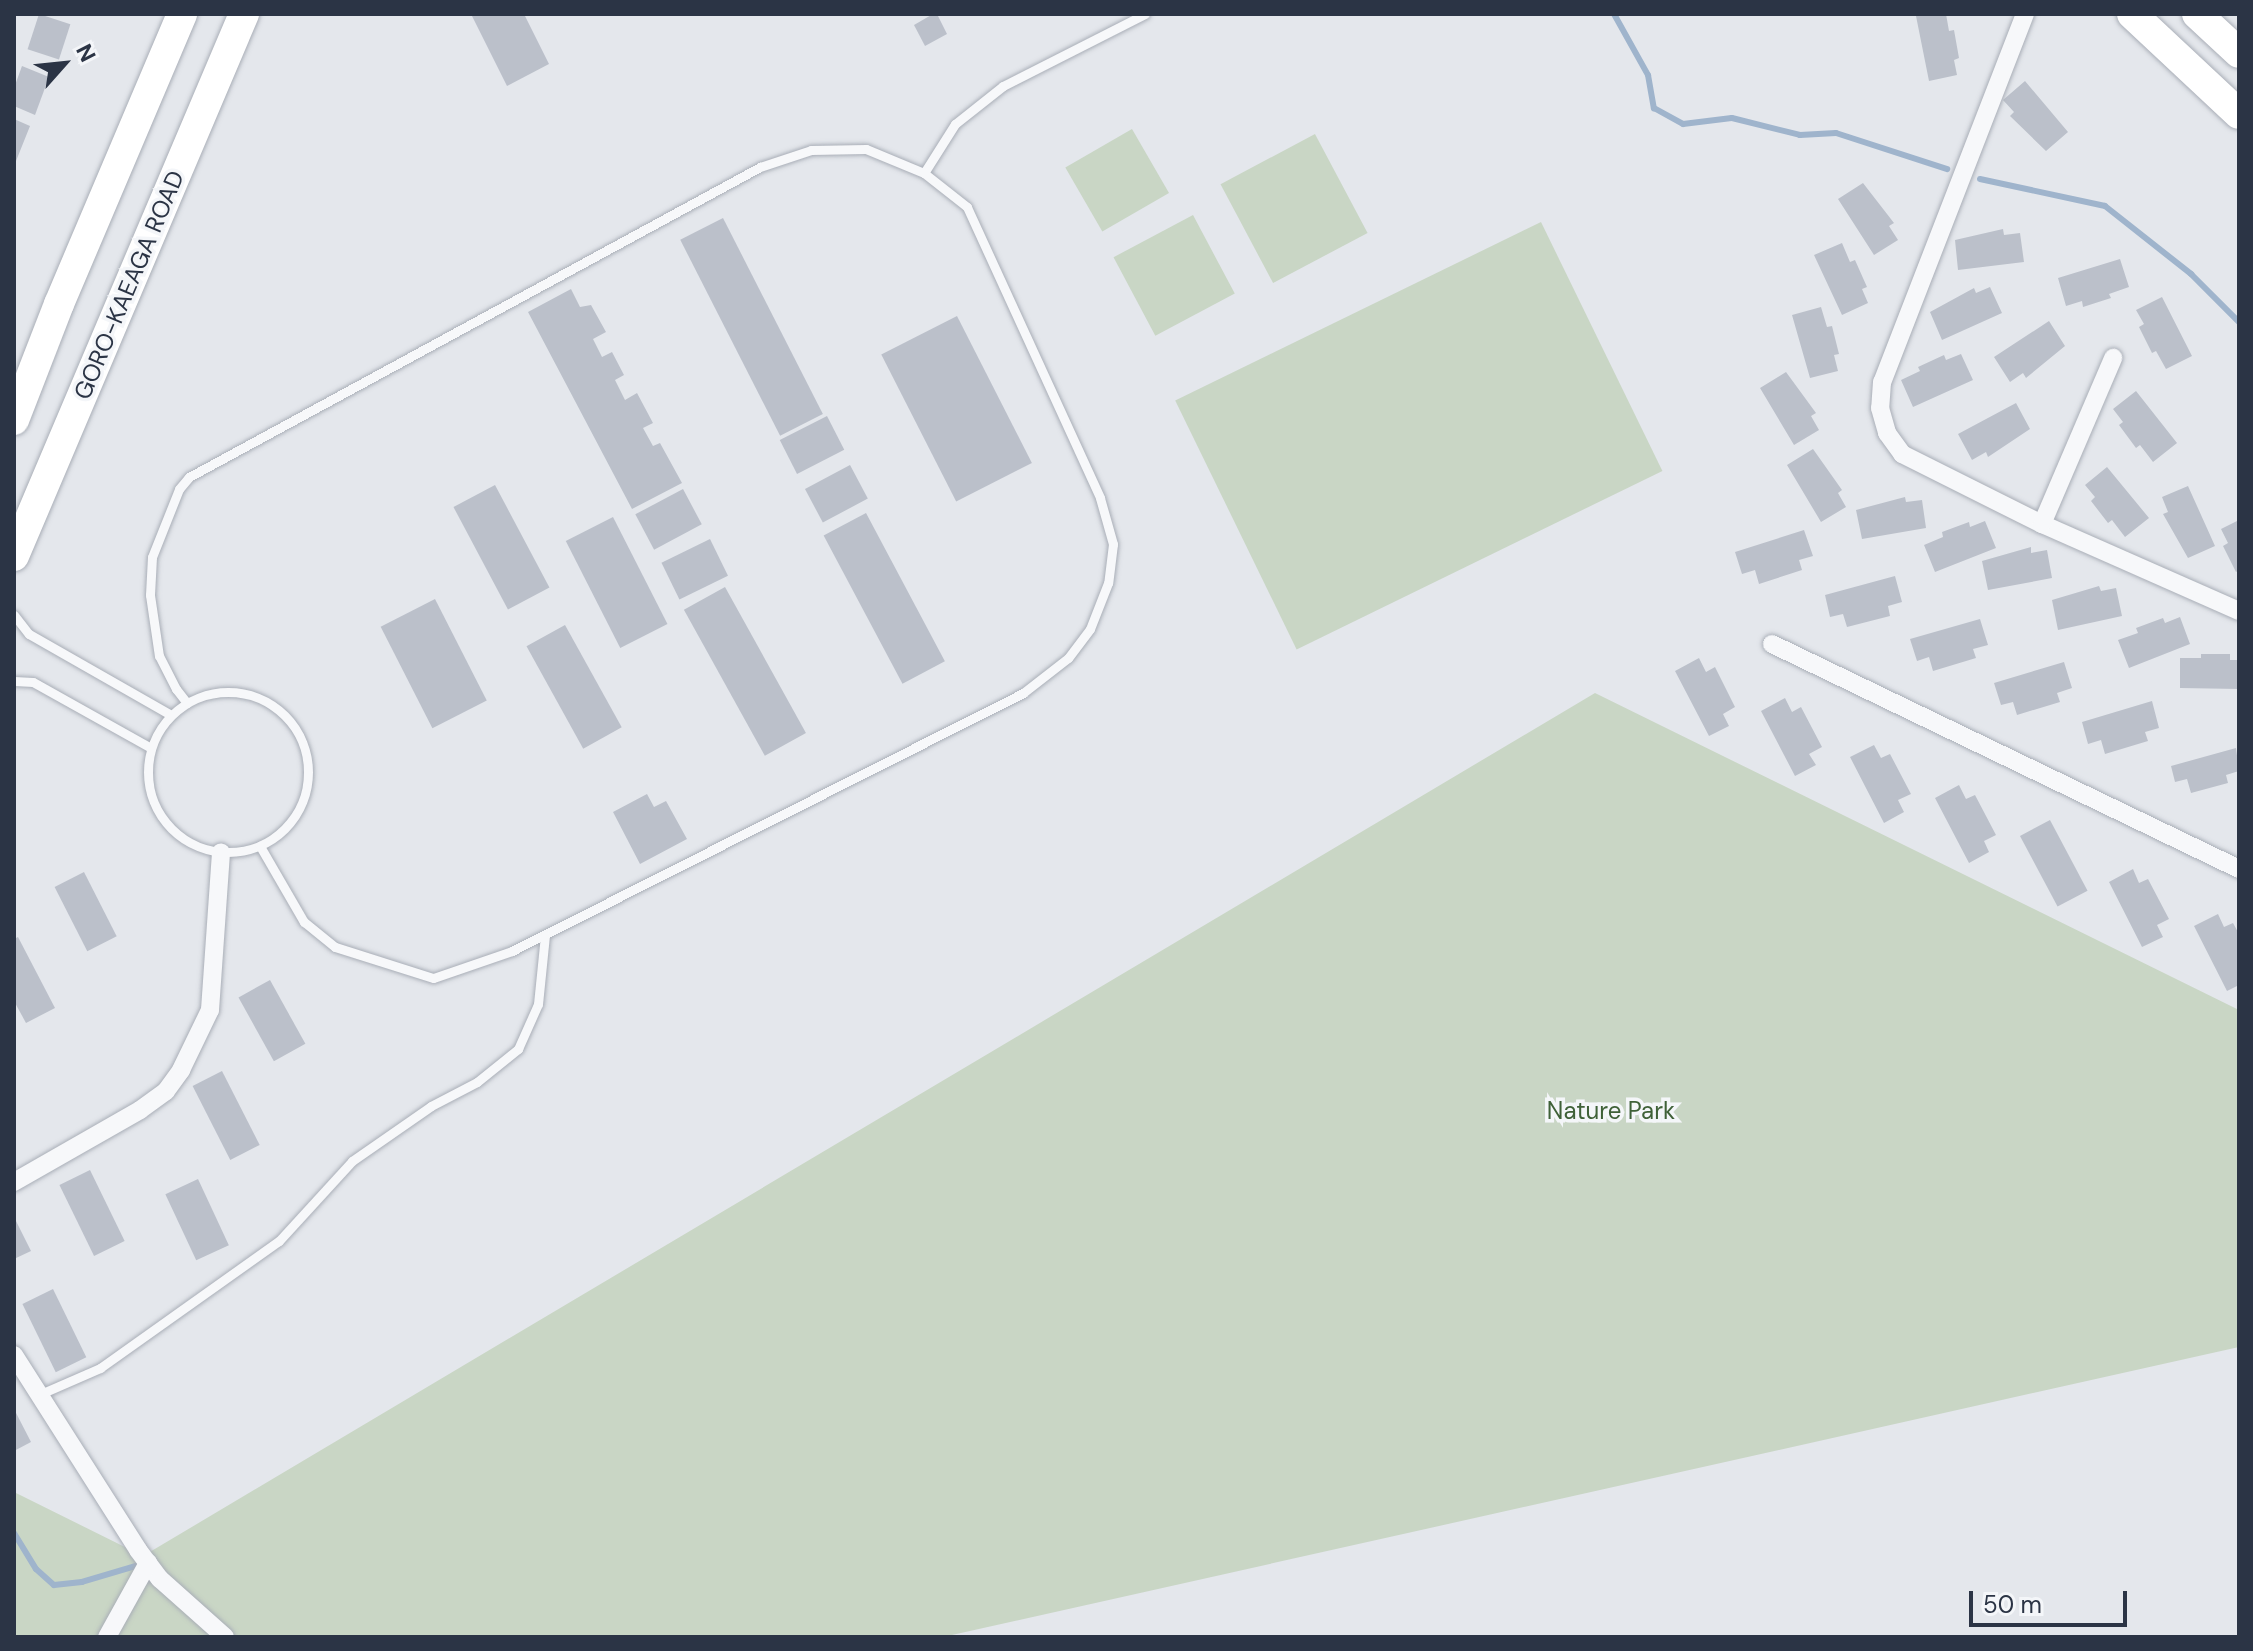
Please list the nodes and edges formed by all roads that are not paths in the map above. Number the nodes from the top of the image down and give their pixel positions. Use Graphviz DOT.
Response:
graph roads {
  1 [pos="182,14"];
  2 [pos="244,14"];
  3 [pos="1145,14"];
  4 [pos="2025,14"];
  5 [pos="2132,14"];
  6 [pos="2197,14"];
  7 [pos="2239,53"];
  8 [pos="2239,114"];
  9 [pos="924,173"];
  10 [pos="2113,358"];
  11 [pos="14,420"];
  12 [pos="2042,524"];
  13 [pos="14,556"];
  14 [pos="2239,611"];
  15 [pos="14,615"];
  16 [pos="1772,644"];
  17 [pos="14,681"];
  18 [pos="187,703"];
  19 [pos="171,715"];
  20 [pos="151,748"];
  21 [pos="260,846"];
  22 [pos="221,852"];
  23 [pos="2239,869"];
  24 [pos="545,935"];
  25 [pos="14,1182"];
  26 [pos="14,1355"];
  27 [pos="38,1395"];
  28 [pos="148,1563"];
  29 [pos="107,1637"];
  30 [pos="225,1637"];
  1 -- 11 [label="main road"];
  2 -- 13 [label="main road, GORO-KAEAGA ROAD"];
  3 -- 9 [label="lane"];
  4 -- 12 [label="street"];
  5 -- 8 [label="main road"];
  6 -- 7 [label="main road"];
  9 -- 18 [label="lane"];
  9 -- 24 [label="lane"];
  10 -- 12 [label="street"];
  12 -- 14 [label="street"];
  15 -- 19 [label="lane"];
  16 -- 23 [label="street"];
  17 -- 20 [label="lane"];
  18 -- 19 [label="lane"];
  18 -- 21 [label="lane"];
  19 -- 20 [label="lane"];
  20 -- 22 [label="lane"];
  21 -- 22 [label="lane"];
  21 -- 24 [label="lane"];
  22 -- 25 [label="street"];
  24 -- 27 [label="lane"];
  26 -- 27 [label="street"];
  27 -- 28 [label="street"];
  28 -- 29 [label="street"];
  28 -- 30 [label="street"];
}
